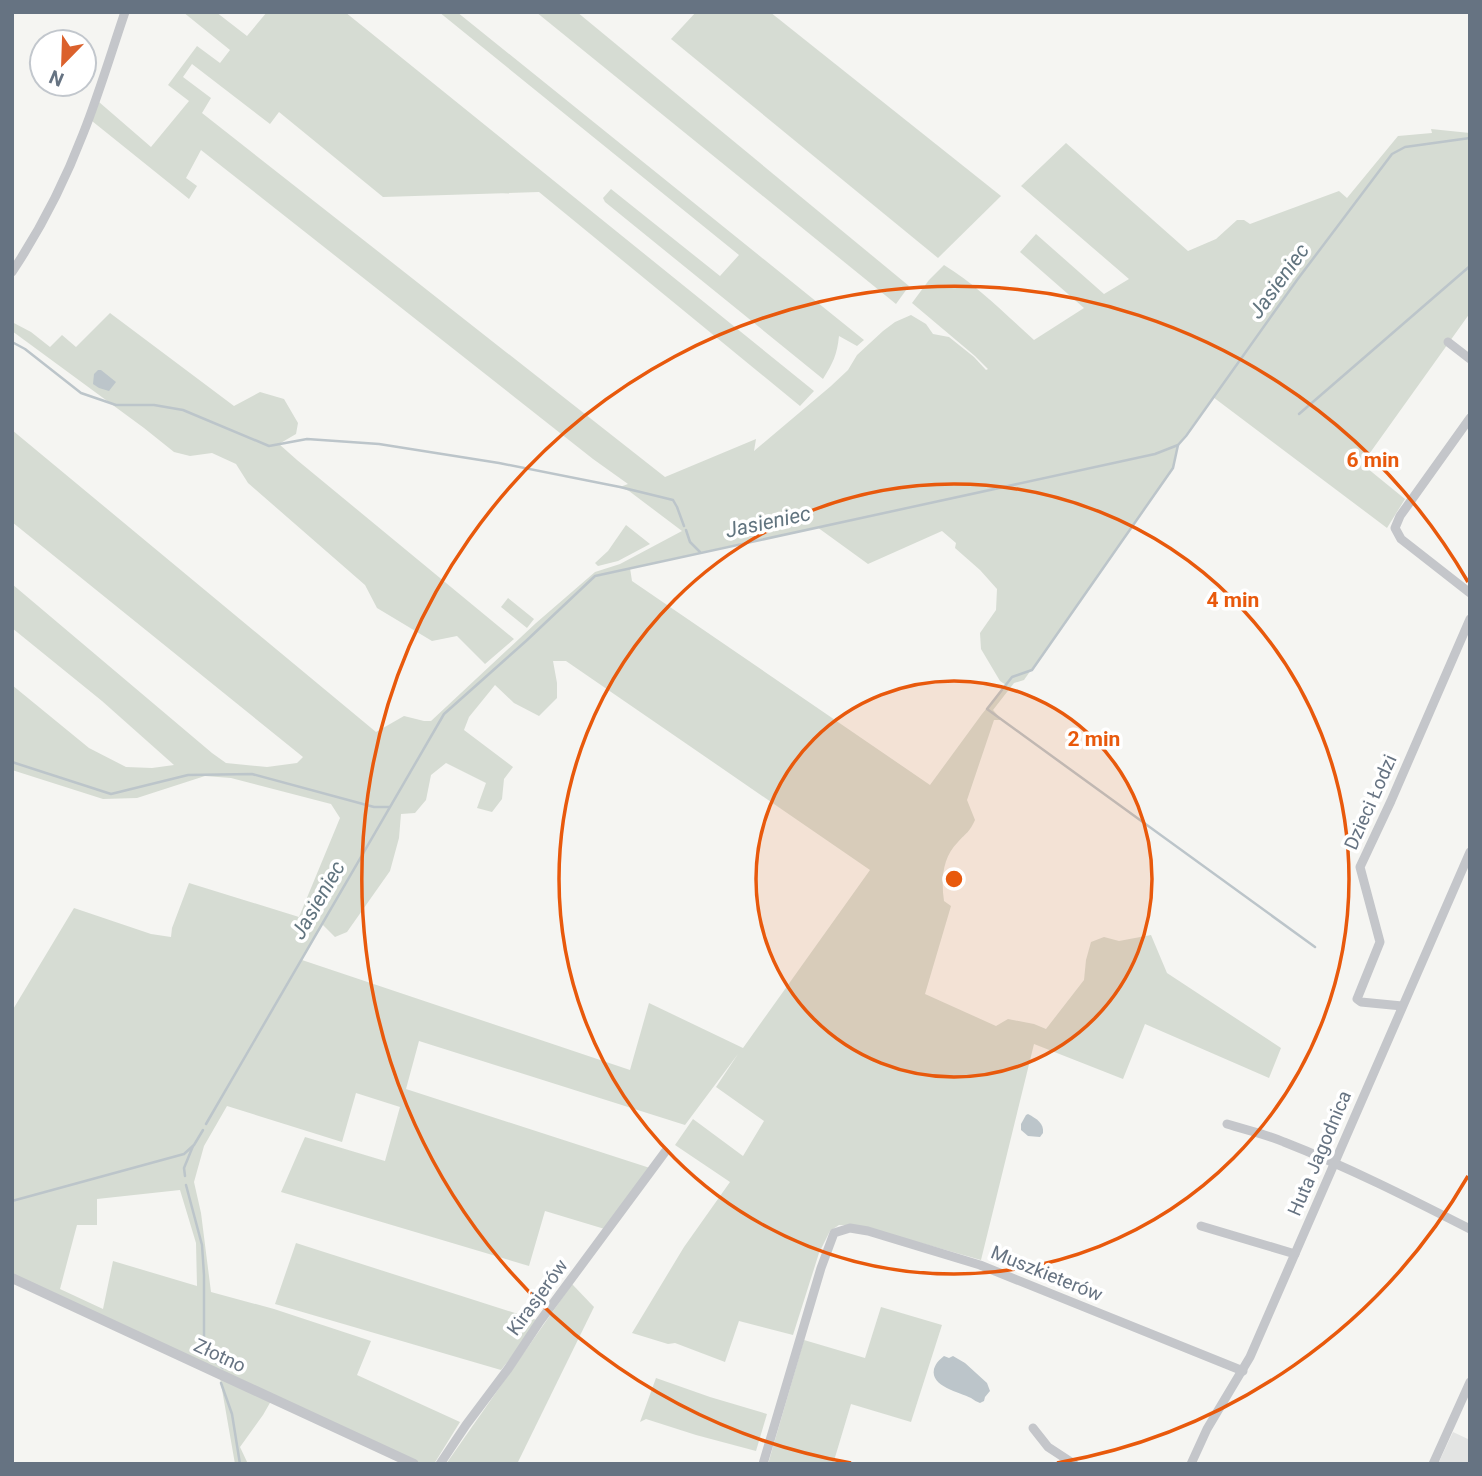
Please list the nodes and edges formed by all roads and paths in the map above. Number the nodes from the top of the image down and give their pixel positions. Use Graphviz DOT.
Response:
graph roads {
  1 [pos="125,12"];
  2 [pos="12,272"];
  3 [pos="1448,342"];
  4 [pos="1470,359"];
  5 [pos="1470,418"];
  6 [pos="1470,593"];
  7 [pos="1470,619"];
  8 [pos="1470,852"];
  9 [pos="1402,1006"];
  10 [pos="1227,1124"];
  11 [pos="665,1152"];
  12 [pos="1334,1163"];
  13 [pos="1201,1226"];
  14 [pos="1470,1229"];
  15 [pos="1295,1254"];
  16 [pos="12,1278"];
  17 [pos="1243,1371"];
  18 [pos="1470,1382"];
  19 [pos="1032,1428"];
  20 [pos="414,1464"];
  21 [pos="440,1464"];
  22 [pos="763,1464"];
  23 [pos="1074,1464"];
  24 [pos="1191,1464"];
  25 [pos="1433,1464"];
  1 -- 2 [label="street"];
  3 -- 4 [label="street"];
  5 -- 6 [label="street"];
  7 -- 9 [label="street, Dzieci Łodzi"];
  8 -- 9 [label="street, Huta Jagodnica"];
  9 -- 12 [label="street, Huta Jagodnica"];
  10 -- 12 [label="street"];
  11 -- 21 [label="street, Kirasjerów"];
  12 -- 14 [label="street"];
  12 -- 15 [label="street, Huta Jagodnica"];
  13 -- 15 [label="street"];
  15 -- 17 [label="street, Huta Jagodnica"];
  16 -- 20 [label="street, Złotno"];
  17 -- 22 [label="street, Muszkieterów"];
  17 -- 24 [label="street, Huta Jagodnica"];
  18 -- 25 [label="street"];
  19 -- 23 [label="street"];
}
